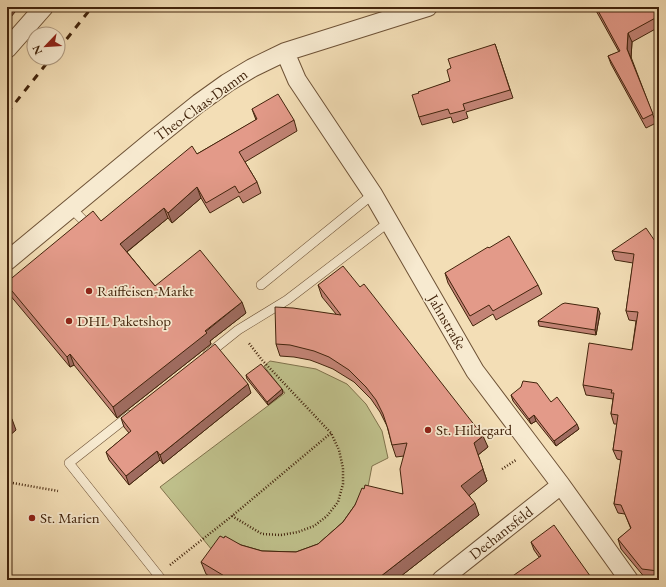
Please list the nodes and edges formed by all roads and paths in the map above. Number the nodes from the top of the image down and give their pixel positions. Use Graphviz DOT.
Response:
graph roads {
  1 [pos="44,7"];
  2 [pos="428,7"];
  3 [pos="7,49"];
  4 [pos="285,52"];
  5 [pos="372,194"];
  6 [pos="71,208"];
  7 [pos="85,222"];
  8 [pos="389,222"];
  9 [pos="7,261"];
  10 [pos="261,285"];
  11 [pos="238,330"];
  12 [pos="200,360"];
  13 [pos="138,409"];
  14 [pos="331,433"];
  15 [pos="7,482"];
  16 [pos="561,486"];
  17 [pos="58,492"];
  18 [pos="232,516"];
  19 [pos="159,577"];
  20 [pos="441,580"];
  21 [pos="629,580"];
  1 -- 3 [label="street"];
  2 -- 4 [label="street, Theo-Claas-Damm"];
  4 -- 5 [label="street, Jahnstraße"];
  4 -- 6 [label="street, Theo-Claas-Damm"];
  5 -- 8 [label="street, Jahnstraße"];
  5 -- 10 [label="lane"];
  6 -- 7 [label="lane"];
  6 -- 9 [label="street, Theo-Claas-Damm"];
  8 -- 11 [label="lane"];
  8 -- 16 [label="street, Jahnstraße"];
  11 -- 12 [label="lane"];
  11 -- 14 [label="path"];
  13 -- 19 [label="lane"];
  14 -- 18 [label="path"];
  14 -- 18 [label="path"];
  15 -- 17 [label="path"];
  16 -- 20 [label="street, Dechantsfeld"];
  16 -- 21 [label="street, Jahnstraße"];
  18 -- 19 [label="path"];
}
